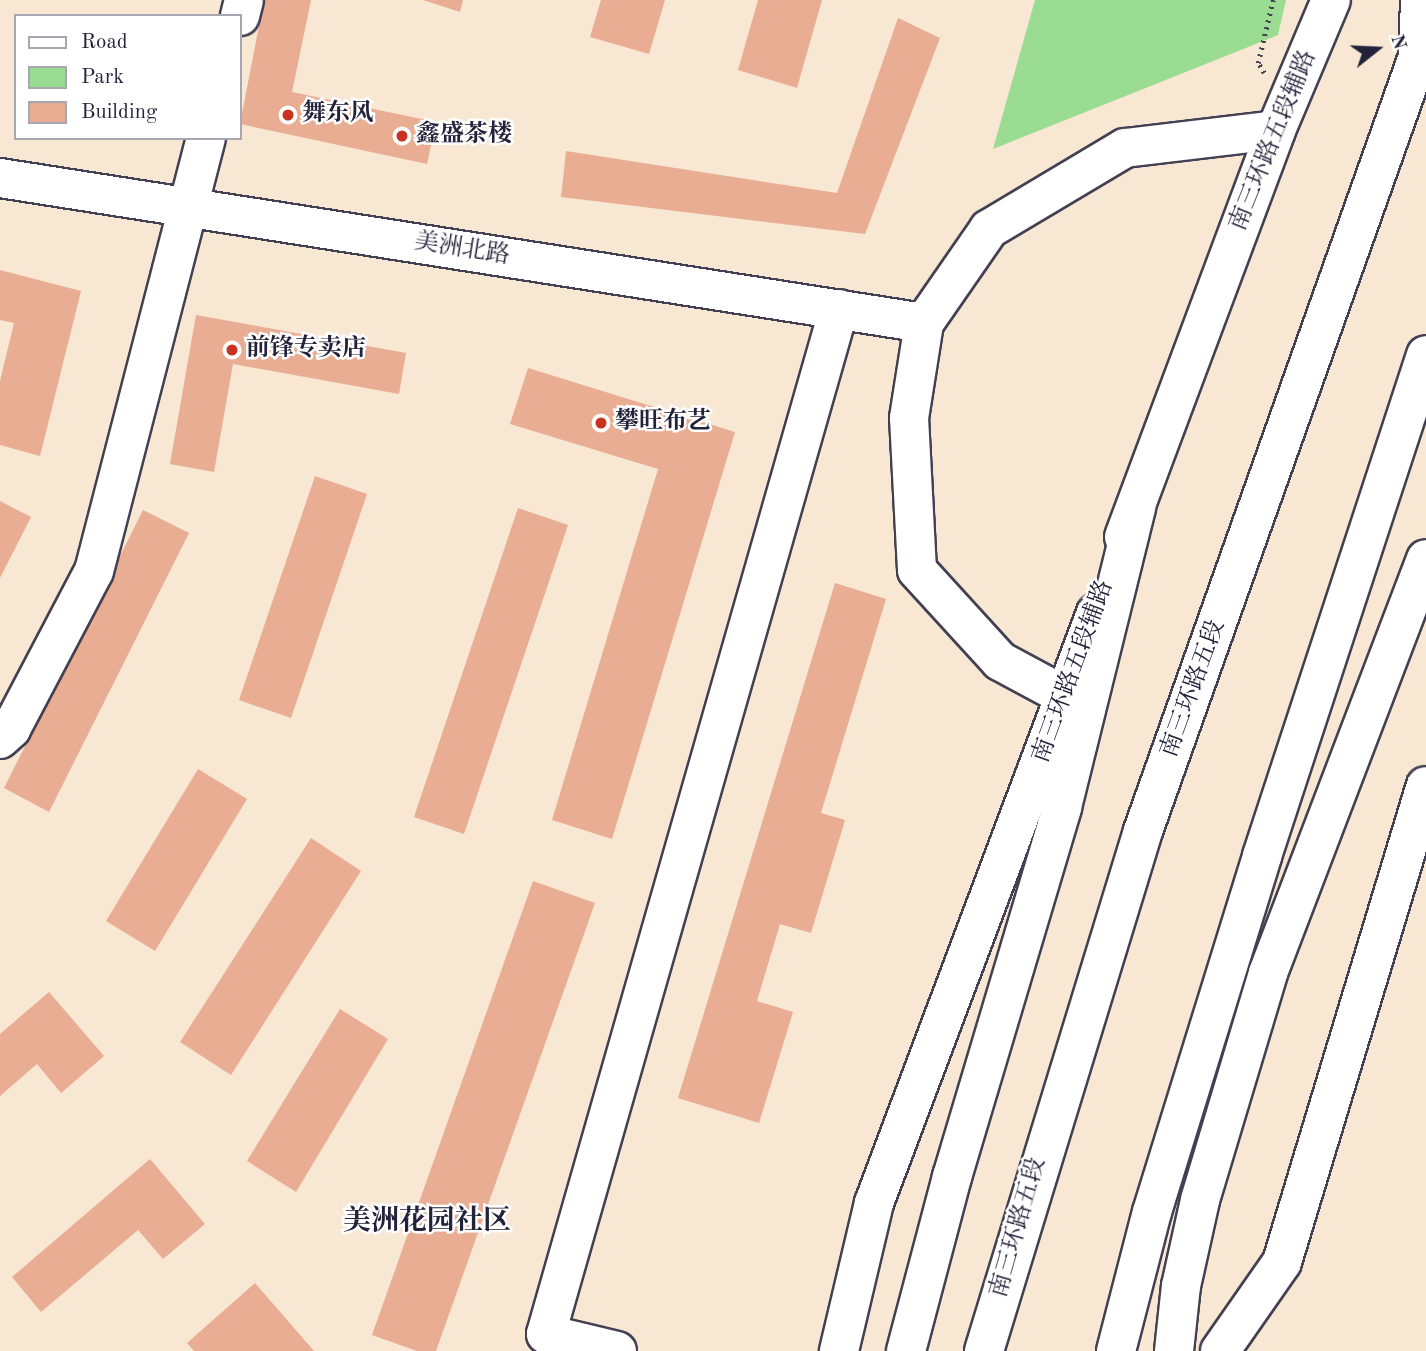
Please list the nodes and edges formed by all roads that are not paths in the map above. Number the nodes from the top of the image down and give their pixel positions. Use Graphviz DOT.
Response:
graph roads {
  1 [pos="1331,0"];
  2 [pos="1420,0"];
  3 [pos="1422,46"];
  4 [pos="1276,130"];
  5 [pos="205,140"];
  6 [pos="0,178"];
  7 [pos="186,207"];
  8 [pos="839,309"];
  9 [pos="924,323"];
  10 [pos="1426,355"];
  11 [pos="1136,506"];
  12 [pos="1426,559"];
  13 [pos="1065,696"];
  14 [pos="0,739"];
  15 [pos="1426,786"];
  16 [pos="617,1351"];
  17 [pos="839,1351"];
  18 [pos="906,1351"];
  19 [pos="984,1351"];
  20 [pos="1116,1351"];
  21 [pos="1174,1351"];
  22 [pos="1220,1351"];
  1 -- 4 [label="main road, 南三环路五段辅路"];
  2 -- 3 [label="main road, 南三环路五段"];
  3 -- 19 [label="main road, 南三环路五段"];
  4 -- 9 [label="main road"];
  4 -- 11 [label="main road, 南三环路五段辅路"];
  5 -- 7 [label="main road"];
  6 -- 7 [label="main road, 美洲北路"];
  7 -- 8 [label="main road, 美洲北路"];
  7 -- 14 [label="main road"];
  8 -- 9 [label="main road, 美洲北路"];
  8 -- 16 [label="main road"];
  9 -- 13 [label="main road"];
  10 -- 20 [label="main road"];
  11 -- 13 [label="main road, 南三环路五段辅路"];
  11 -- 18 [label="main road"];
  12 -- 21 [label="main road"];
  13 -- 17 [label="main road, 南三环路五段辅路"];
  15 -- 22 [label="main road"];
}
